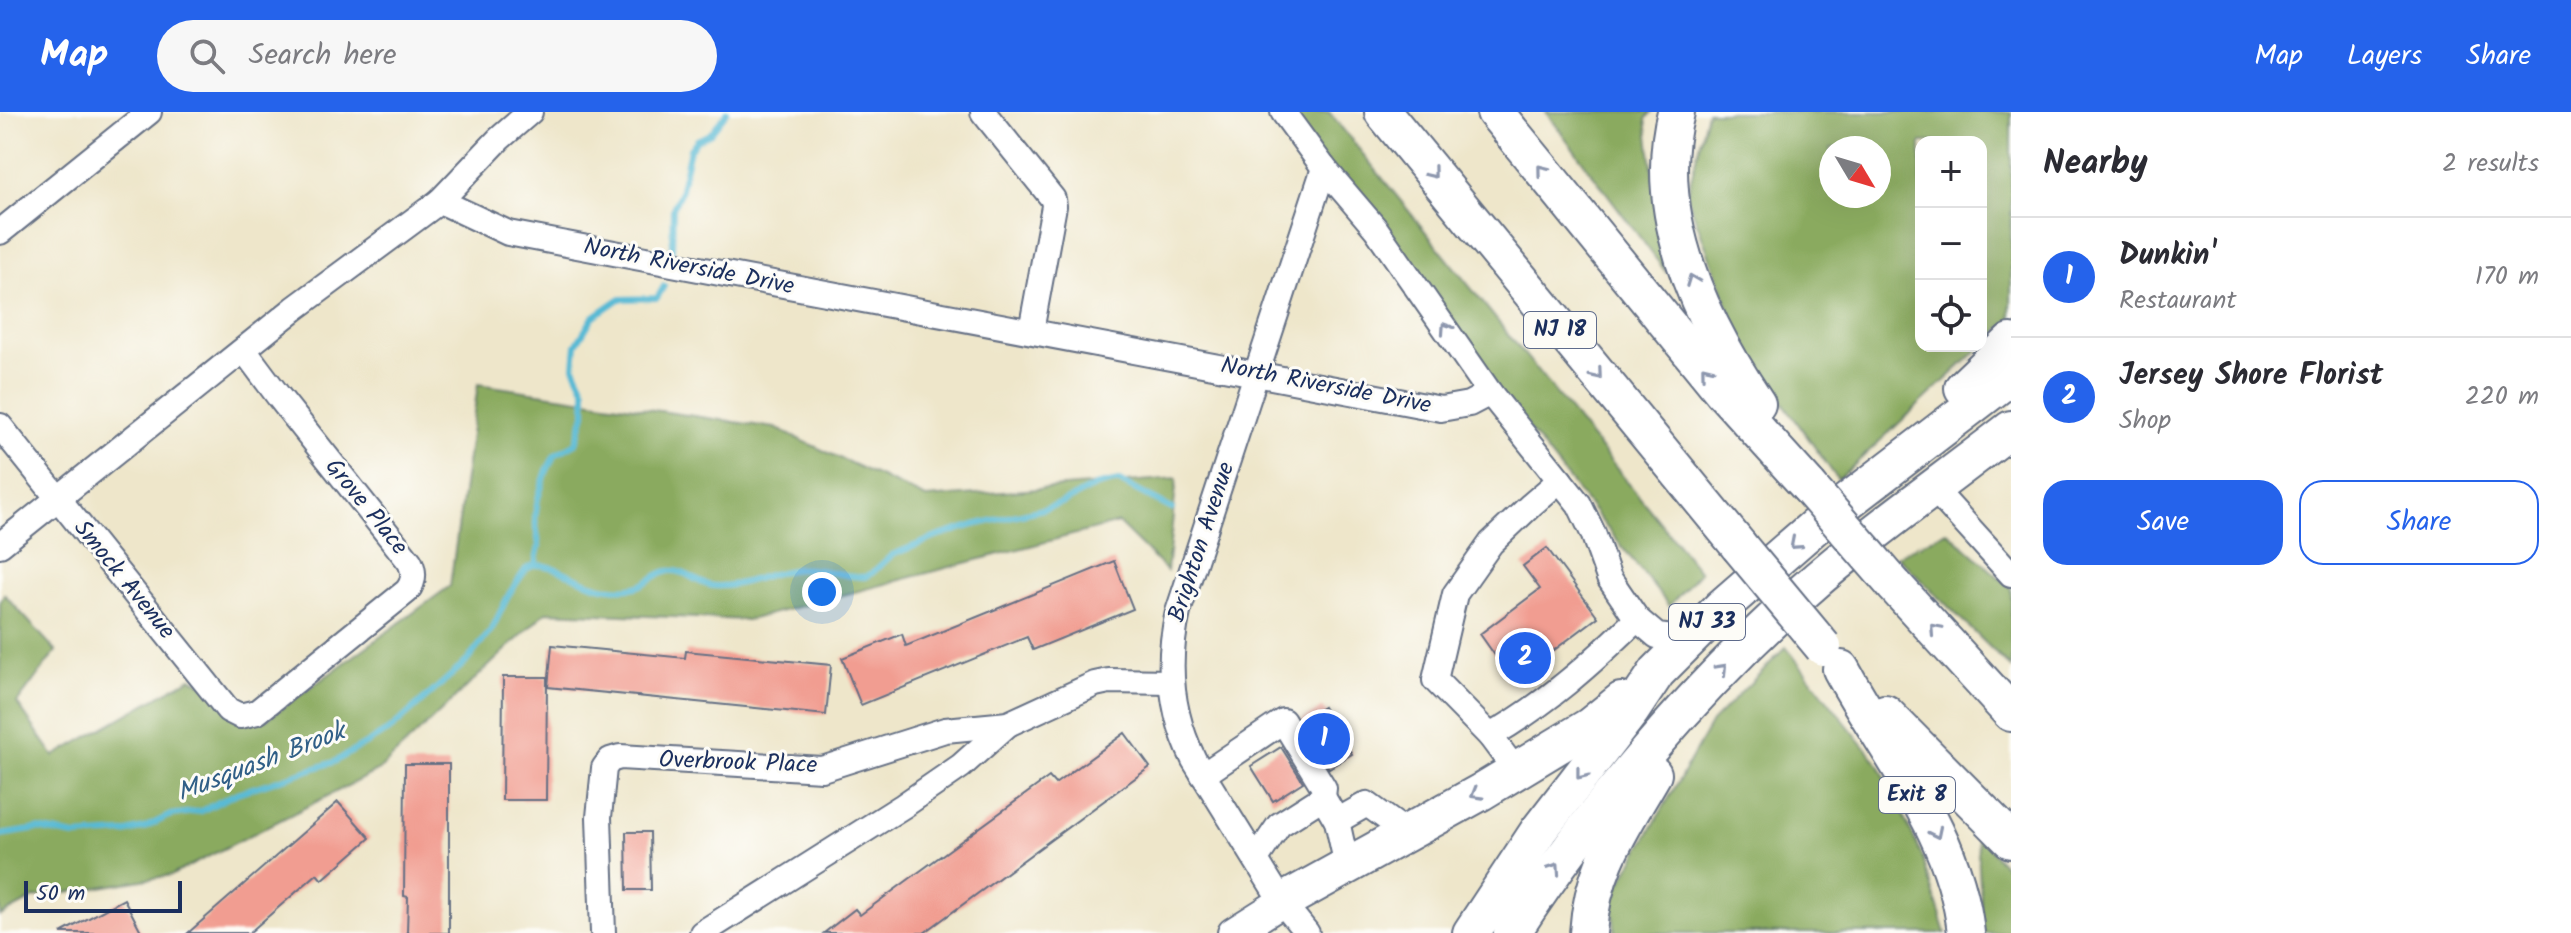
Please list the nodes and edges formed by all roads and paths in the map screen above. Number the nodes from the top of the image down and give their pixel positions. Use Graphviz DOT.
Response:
graph roads {
  1 [pos="149,112"];
  2 [pos="530,112"];
  3 [pos="983,112"];
  4 [pos="1283,112"];
  5 [pos="1383,112"];
  6 [pos="1495,112"];
  7 [pos="1676,112"];
  8 [pos="1324,168"];
  9 [pos="440,201"];
  10 [pos="0,232"];
  11 [pos="1031,331"];
  12 [pos="2011,342"];
  13 [pos="244,350"];
  14 [pos="1257,373"];
  15 [pos="2011,376"];
  16 [pos="1490,393"];
  17 [pos="0,426"];
  18 [pos="2009,431"];
  19 [pos="1881,474"];
  20 [pos="1802,479"];
  21 [pos="1560,480"];
  22 [pos="1934,489"];
  23 [pos="58,498"];
  24 [pos="0,545"];
  25 [pos="2011,574"];
  26 [pos="1637,619"];
  27 [pos="1689,640"];
  28 [pos="1832,658"];
  29 [pos="1657,672"];
  30 [pos="1975,674"];
  31 [pos="1171,682"];
  32 [pos="1696,699"];
  33 [pos="2011,706"];
  34 [pos="257,712"];
  35 [pos="2011,713"];
  36 [pos="1008,724"];
  37 [pos="1490,736"];
  38 [pos="1516,771"];
  39 [pos="1203,775"];
  40 [pos="1323,797"];
  41 [pos="1337,821"];
  42 [pos="1407,833"];
  43 [pos="2011,840"];
  44 [pos="1256,859"];
  45 [pos="1347,866"];
  46 [pos="1287,918"];
  47 [pos="603,933"];
  48 [pos="702,933"];
  49 [pos="1233,933"];
  50 [pos="1307,933"];
  51 [pos="1471,933"];
  52 [pos="1512,933"];
  53 [pos="1588,933"];
  54 [pos="1966,933"];
  1 -- 10 [label="street"];
  2 -- 9 [label="street"];
  3 -- 11 [label="street"];
  4 -- 8 [label="street"];
  5 -- 28 [label="highway, NJ 18, one-way, bridge"];
  20 -- 6 [label="highway, one-way"];
  20 -- 7 [label="highway, one-way"];
  8 -- 14 [label="street, Brighton Avenue"];
  16 -- 8 [label="street, one-way"];
  9 -- 11 [label="street, North Riverside Drive"];
  9 -- 13 [label="street"];
  11 -- 14 [label="street, North Riverside Drive"];
  12 -- 19 [label="highway"];
  13 -- 23 [label="street"];
  13 -- 34 [label="street, Grove Place"];
  14 -- 16 [label="street, North Riverside Drive"];
  14 -- 31 [label="street, Brighton Avenue"];
  15 -- 19 [label="highway, NJ 33"];
  16 -- 21 [label="street"];
  17 -- 23 [label="street, Smock Avenue"];
  18 -- 22 [label="highway, NJ 33"];
  19 -- 27 [label="highway, NJ 33, one-way"];
  30 -- 20 [label="highway, one-way, bridge"];
  21 -- 26 [label="street"];
  21 -- 37 [label="street"];
  22 -- 25 [label="street"];
  32 -- 22 [label="highway, NJ 33, one-way"];
  23 -- 24 [label="street"];
  23 -- 34 [label="street, Smock Avenue"];
  26 -- 27 [label="street"];
  26 -- 37 [label="street"];
  27 -- 29 [label="highway, NJ 33"];
  28 -- 43 [label="highway, NJ 18"];
  28 -- 54 [label="highway, Exit 8, one-way"];
  29 -- 38 [label="highway"];
  29 -- 51 [label="highway, NJ 33, one-way"];
  30 -- 33 [label="highway"];
  30 -- 35 [label="highway"];
  31 -- 36 [label="street, Overbrook Place"];
  31 -- 39 [label="street, Brighton Avenue"];
  52 -- 32 [label="highway, NJ 33, one-way"];
  32 -- 53 [label="highway"];
  36 -- 47 [label="street, Overbrook Place"];
  36 -- 48 [label="street"];
  37 -- 38 [label="street"];
  38 -- 42 [label="highway, one-way"];
  39 -- 40 [label="street"];
  39 -- 44 [label="street, Brighton Avenue"];
  40 -- 41 [label="street"];
  40 -- 44 [label="street"];
  41 -- 42 [label="street"];
  41 -- 45 [label="street"];
  42 -- 45 [label="highway"];
  44 -- 46 [label="street, Brighton Avenue"];
  45 -- 46 [label="highway"];
  46 -- 49 [label="main road"];
  46 -- 50 [label="street, Brighton Avenue"];
}
